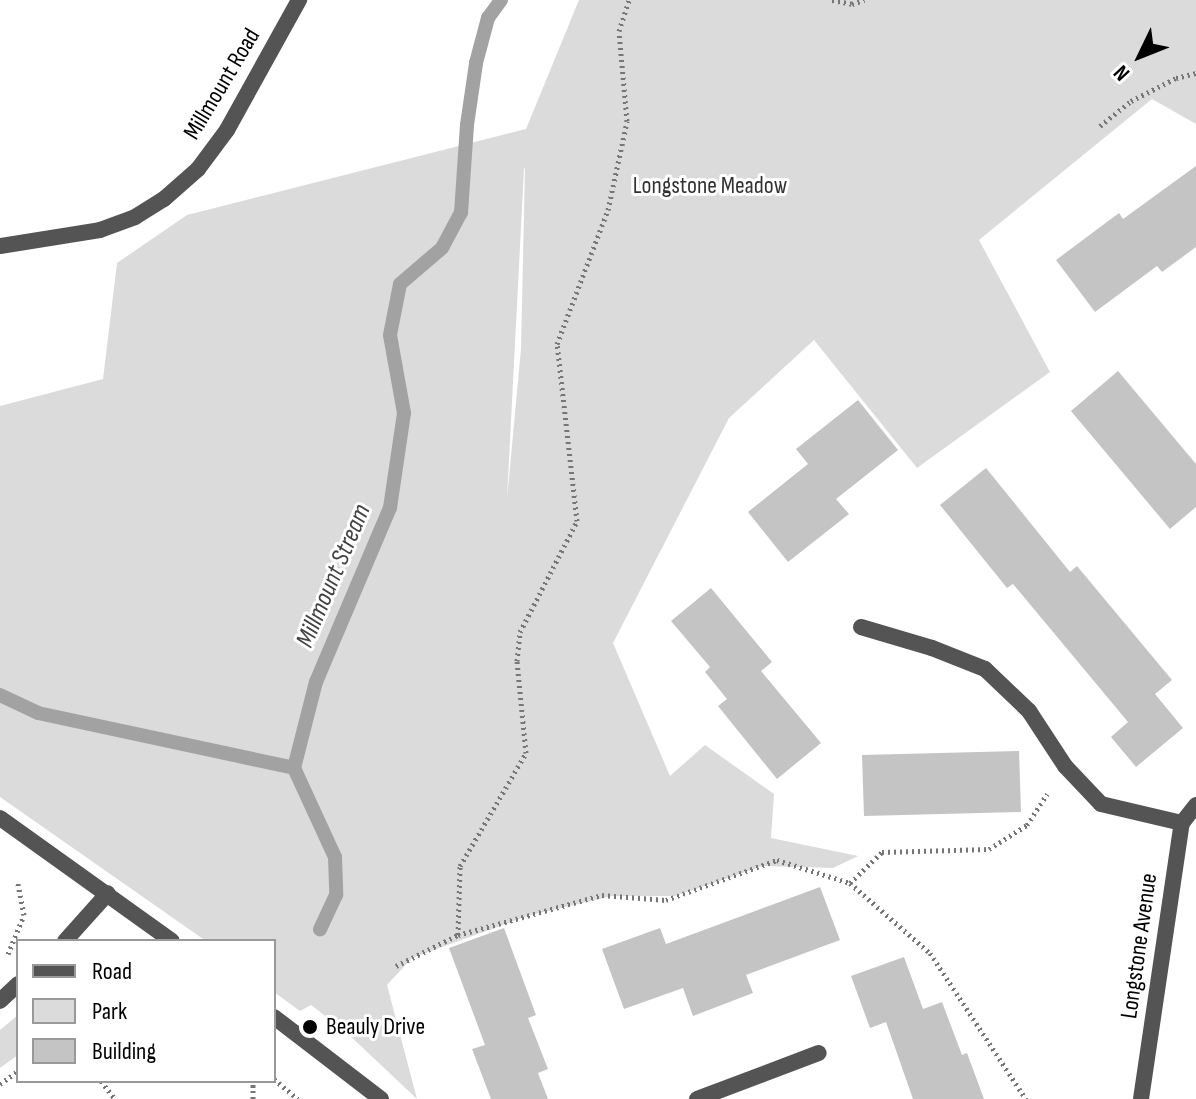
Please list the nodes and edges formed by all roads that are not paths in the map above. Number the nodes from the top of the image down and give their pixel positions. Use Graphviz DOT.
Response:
graph roads {
  1 [pos="299,0"];
  2 [pos="0,246"];
  3 [pos="861,627"];
  4 [pos="1196,805"];
  5 [pos="0,818"];
  6 [pos="1182,823"];
  7 [pos="108,893"];
  8 [pos="67,939"];
  9 [pos="169,939"];
  10 [pos="16,986"];
  11 [pos="0,1001"];
  12 [pos="276,1019"];
  13 [pos="819,1053"];
  14 [pos="381,1099"];
  15 [pos="697,1099"];
  16 [pos="1141,1099"];
  1 -- 2 [label="street, Millmount Road"];
  3 -- 6 [label="street"];
  4 -- 6 [label="street, Longstone Avenue"];
  5 -- 7 [label="street"];
  6 -- 16 [label="street, Longstone Avenue"];
  7 -- 8 [label="street"];
  7 -- 9 [label="street"];
  10 -- 11 [label="street"];
  12 -- 14 [label="street"];
  13 -- 15 [label="street"];
}
